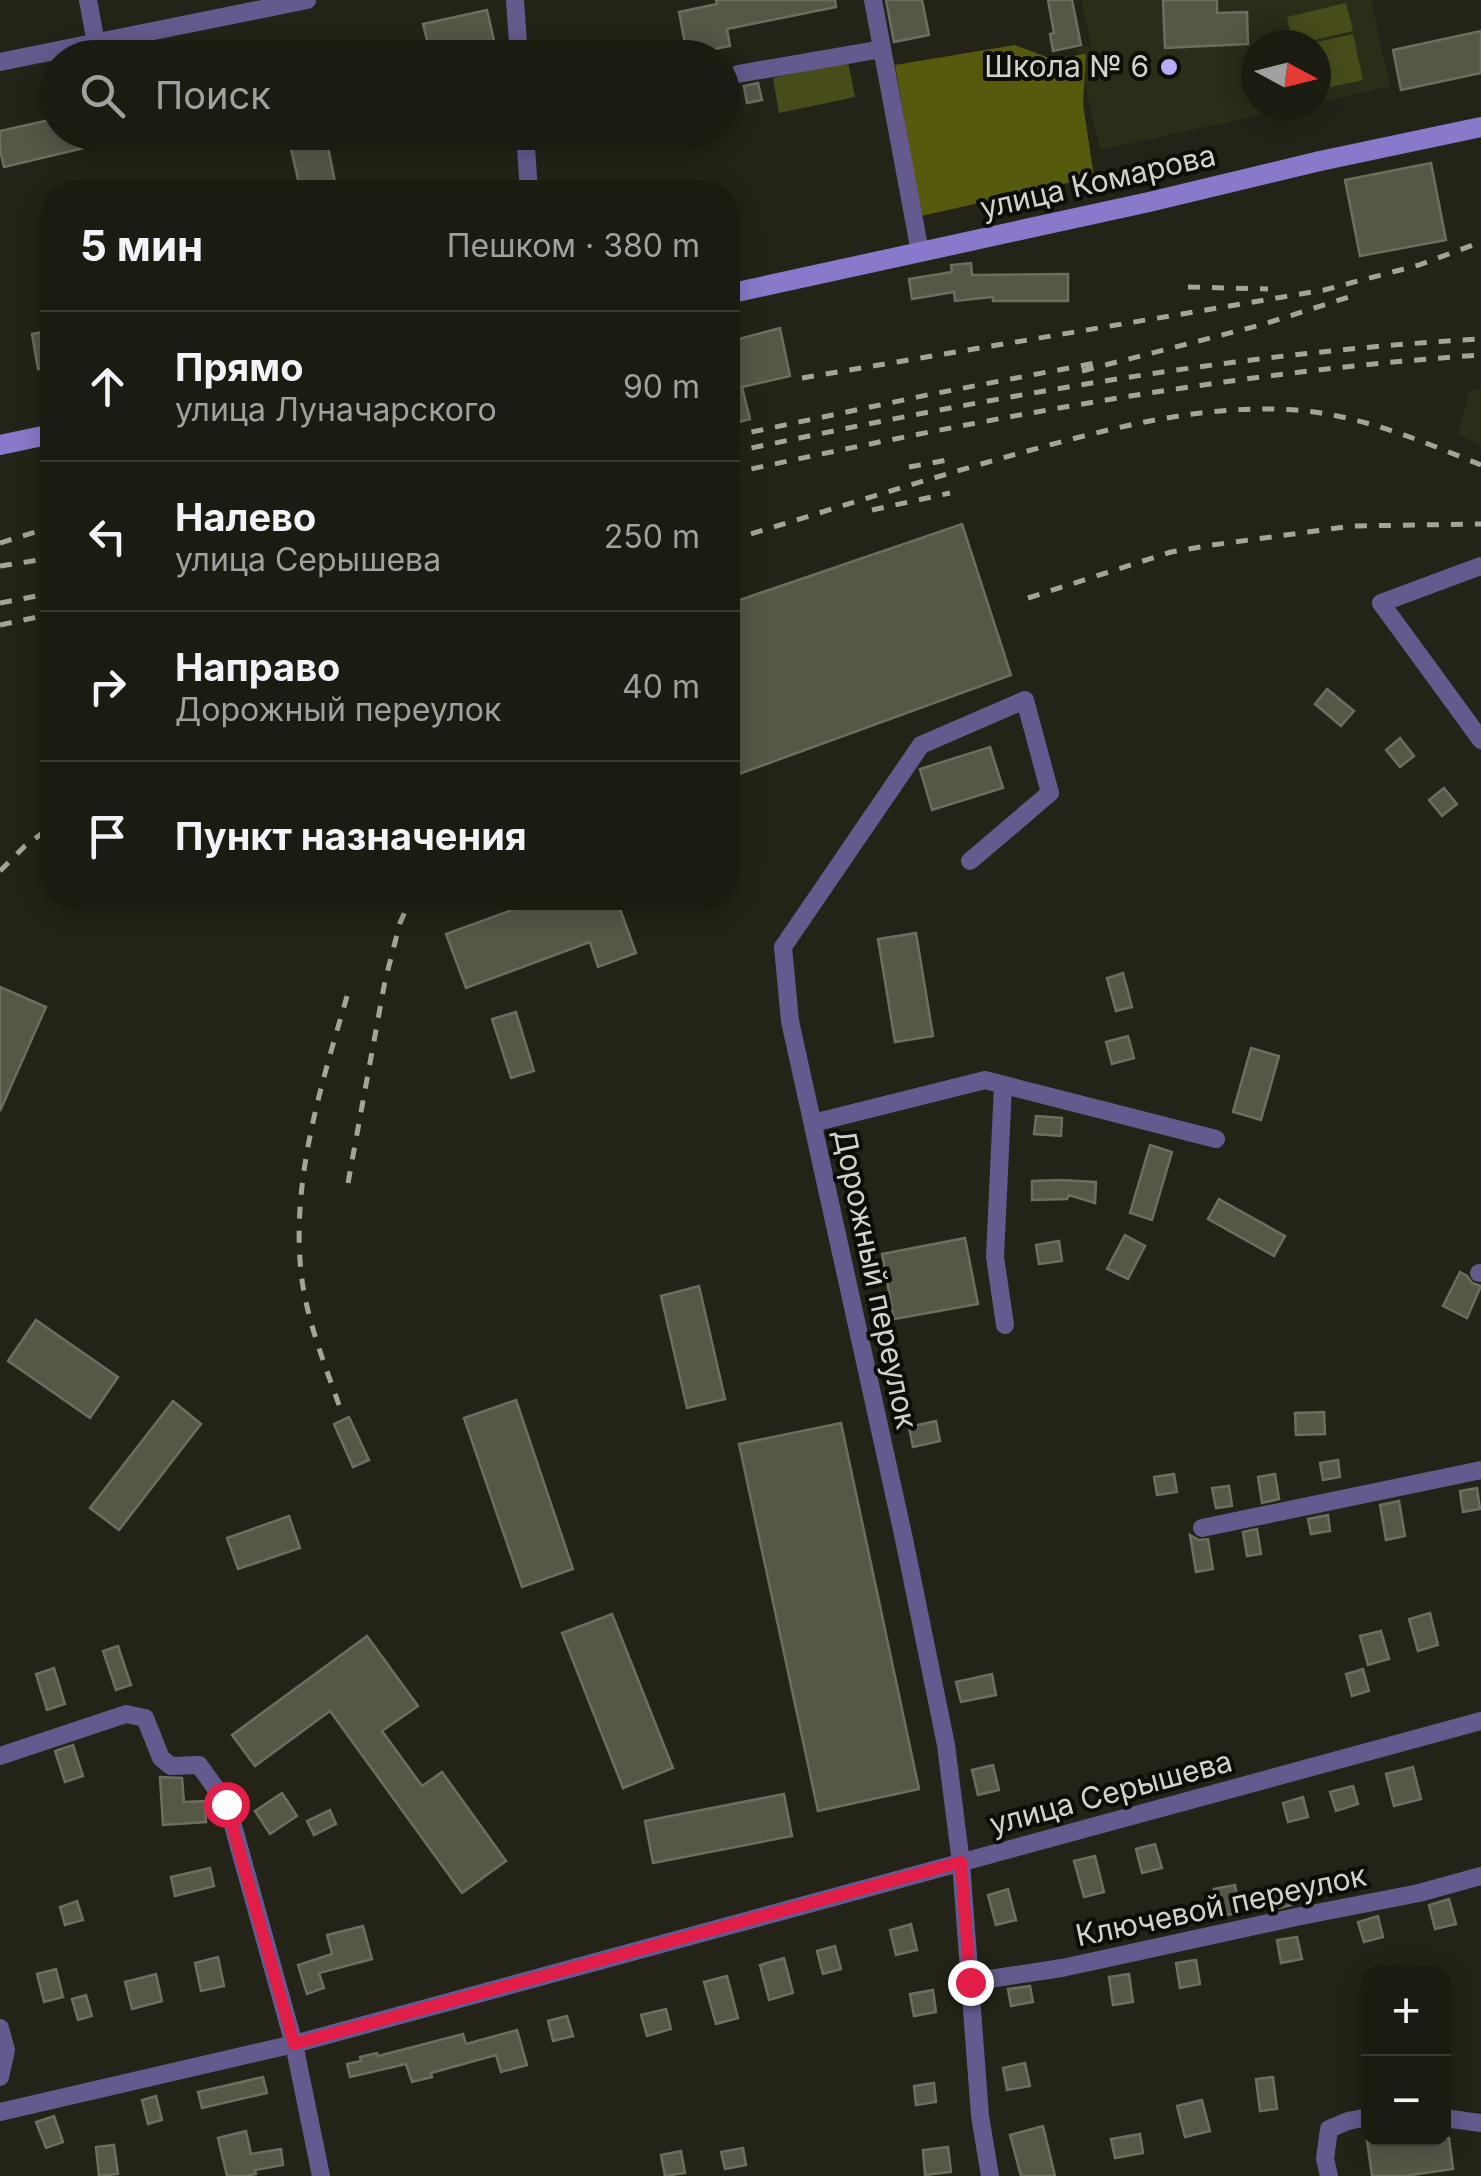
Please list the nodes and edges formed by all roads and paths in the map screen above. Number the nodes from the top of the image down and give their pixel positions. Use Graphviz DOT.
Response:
graph roads {
  1 [pos="88,0"];
  2 [pos="308,0"];
  3 [pos="515,0"];
  4 [pos="873,0"];
  5 [pos="95,40"];
  6 [pos="111,40"];
  7 [pos="518,40"];
  8 [pos="882,49"];
  9 [pos="40,54"];
  10 [pos="0,62"];
  11 [pos="740,74"];
  12 [pos="1481,128"];
  13 [pos="526,150"];
  14 [pos="528,180"];
  15 [pos="920,252"];
  16 [pos="740,291"];
  17 [pos="40,437"];
  18 [pos="0,445"];
  19 [pos="1481,566"];
  20 [pos="1481,740"];
  21 [pos="970,862"];
  22 [pos="1003,1085"];
  23 [pos="813,1123"];
  24 [pos="1216,1140"];
  25 [pos="1005,1325"];
  26 [pos="1481,1470"];
  27 [pos="1202,1528"];
  28 [pos="1481,1721"];
  29 [pos="0,1756"];
  30 [pos="961,1862"];
  31 [pos="1481,1876"];
  32 [pos="970,1982"];
  33 [pos="0,2028"];
  34 [pos="294,2044"];
  35 [pos="0,2077"];
  36 [pos="0,2112"];
  37 [pos="1361,2118"];
  38 [pos="1451,2119"];
  39 [pos="1481,2123"];
  40 [pos="321,2176"];
  41 [pos="990,2176"];
  42 [pos="1329,2176"];
  1 -- 5 [label="street"];
  2 -- 6 [label="street"];
  3 -- 7 [label="street"];
  4 -- 8 [label="street"];
  8 -- 11 [label="street"];
  8 -- 15 [label="street"];
  9 -- 10 [label="street"];
  12 -- 15 [label="main road, улица Комарова"];
  13 -- 14 [label="street"];
  15 -- 16 [label="main road, улица Комарова"];
  17 -- 18 [label="main road"];
  19 -- 20 [label="street"];
  21 -- 23 [label="street, Дорожный переулок"];
  22 -- 23 [label="street"];
  22 -- 24 [label="street"];
  22 -- 25 [label="street"];
  23 -- 30 [label="street, Дорожный переулок"];
  26 -- 27 [label="street"];
  28 -- 30 [label="street, улица Серышева"];
  29 -- 34 [label="street"];
  30 -- 32 [label="street, Дорожный переулок"];
  30 -- 34 [label="street, улица Серышева"];
  31 -- 32 [label="street, Ключевой переулок"];
  32 -- 41 [label="street, Дорожный переулок"];
  33 -- 35 [label="street"];
  34 -- 36 [label="street, улица Серышева"];
  34 -- 40 [label="street"];
  37 -- 42 [label="street"];
  38 -- 39 [label="street"];
}
